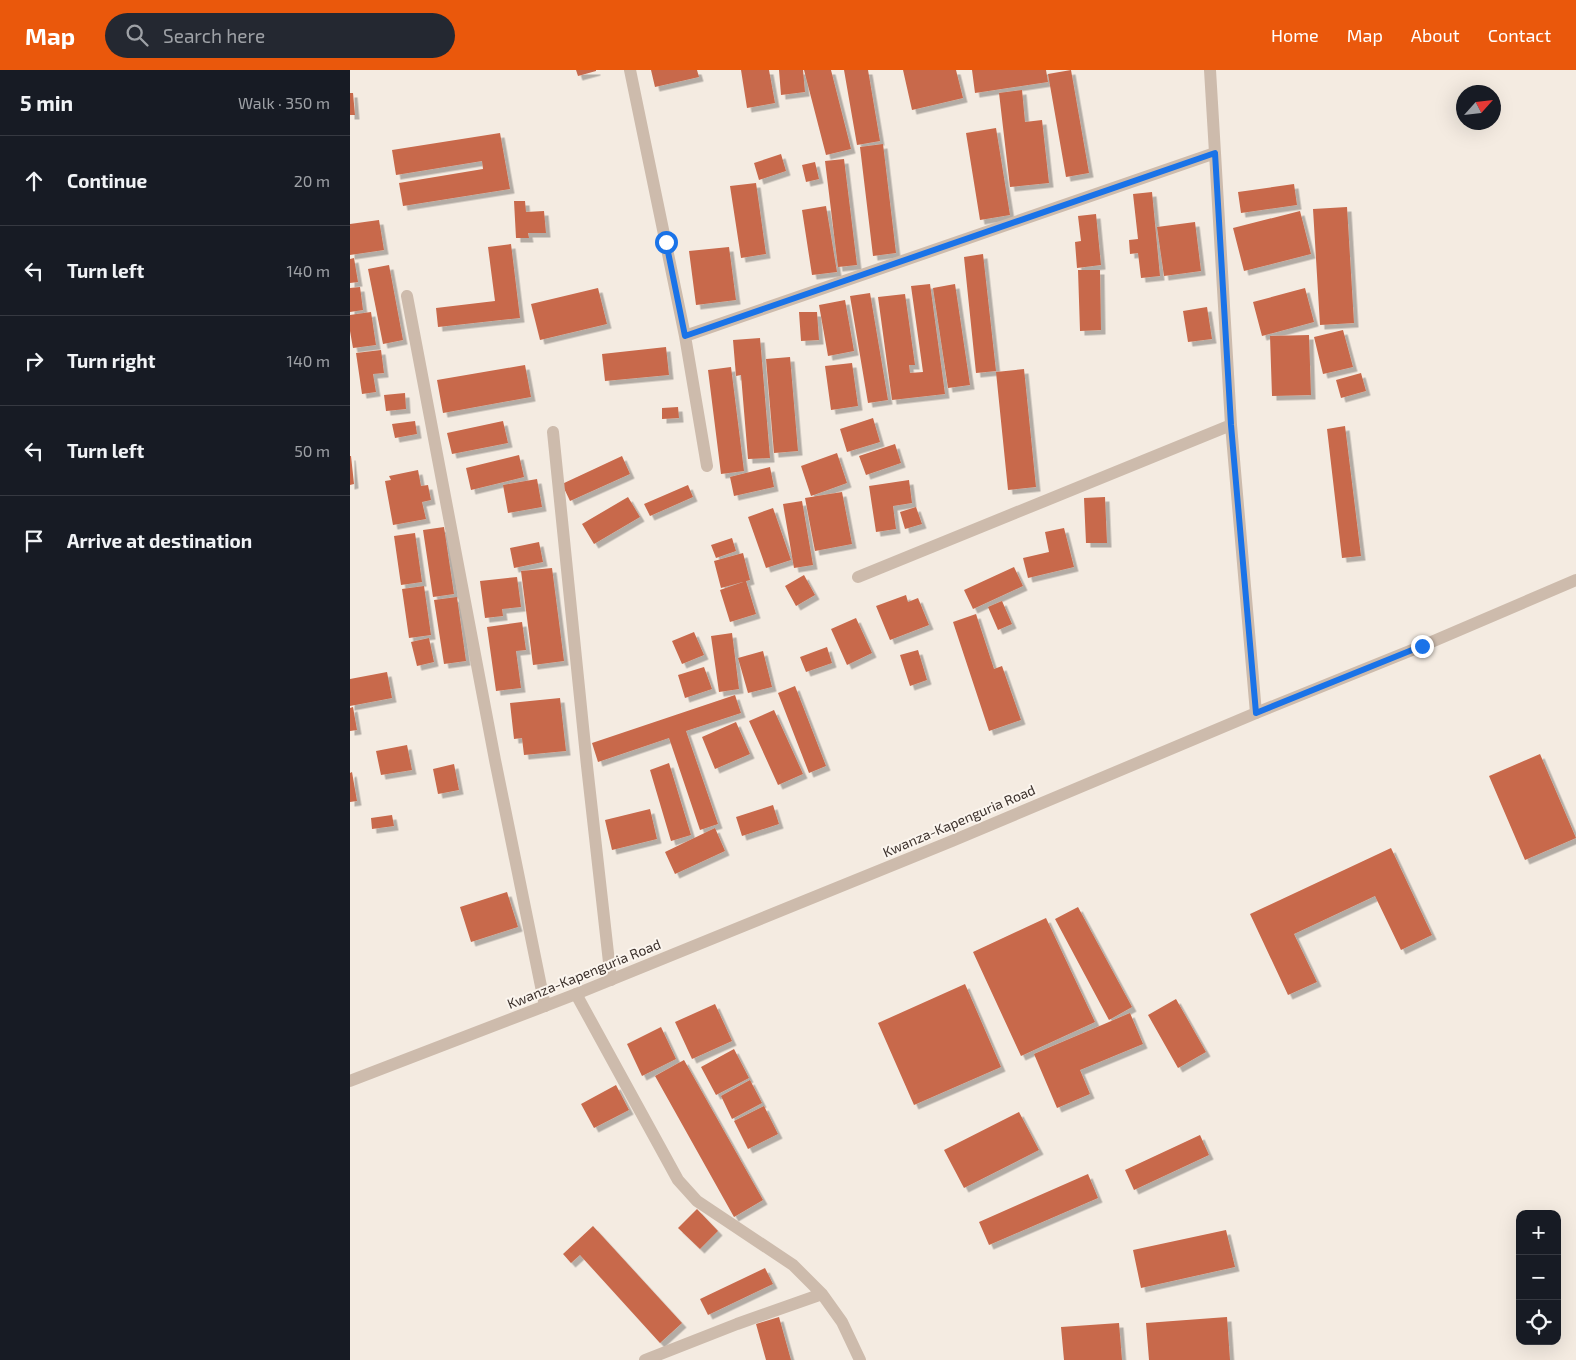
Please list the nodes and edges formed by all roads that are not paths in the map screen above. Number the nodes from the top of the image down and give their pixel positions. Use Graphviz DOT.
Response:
graph roads {
  1 [pos="630,70"];
  2 [pos="1210,70"];
  3 [pos="1215,153"];
  4 [pos="408,296"];
  5 [pos="685,336"];
  6 [pos="1231,425"];
  7 [pos="553,432"];
  8 [pos="707,466"];
  9 [pos="858,577"];
  10 [pos="1576,580"];
  11 [pos="1256,713"];
  12 [pos="611,980"];
  13 [pos="576,994"];
  14 [pos="545,1006"];
  15 [pos="350,1081"];
  16 [pos="822,1294"];
  17 [pos="645,1360"];
  18 [pos="860,1360"];
  1 -- 5 [label="street"];
  2 -- 3 [label="street"];
  3 -- 5 [label="street"];
  3 -- 6 [label="street"];
  4 -- 14 [label="street"];
  5 -- 8 [label="street"];
  6 -- 9 [label="street"];
  6 -- 11 [label="street"];
  7 -- 12 [label="street"];
  10 -- 11 [label="street, Kwanza-Kapenguria Road"];
  11 -- 12 [label="street, Kwanza-Kapenguria Road"];
  12 -- 13 [label="street, Kwanza-Kapenguria Road"];
  13 -- 14 [label="street, Kwanza-Kapenguria Road"];
  13 -- 16 [label="street"];
  14 -- 15 [label="street, Kwanza-Kapenguria Road"];
  16 -- 17 [label="street"];
  16 -- 18 [label="street"];
}
